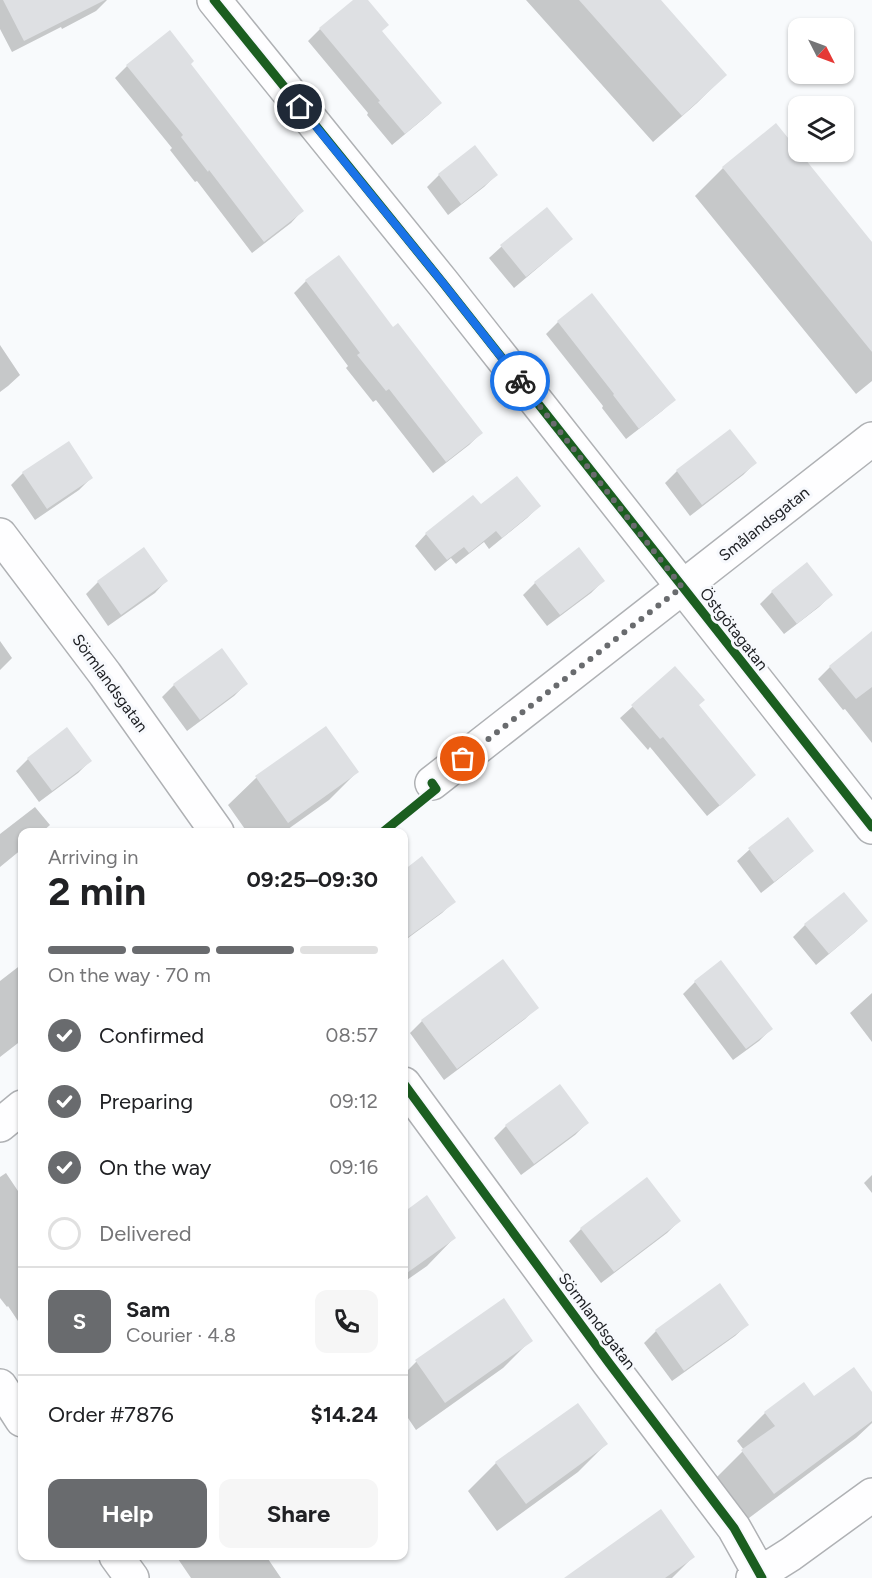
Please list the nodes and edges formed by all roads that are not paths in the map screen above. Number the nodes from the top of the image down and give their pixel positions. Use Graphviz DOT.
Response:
graph roads {
  1 [pos="214,0"];
  2 [pos="872,439"];
  3 [pos="0,536"];
  4 [pos="682,587"];
  5 [pos="432,783"];
  6 [pos="872,827"];
  7 [pos="214,828"];
  8 [pos="408,1089"];
  9 [pos="18,1110"];
  10 [pos="0,1125"];
  11 [pos="0,1386"];
  12 [pos="18,1414"];
  13 [pos="872,1495"];
  14 [pos="119,1560"];
  15 [pos="758,1577"];
  16 [pos="132,1578"];
  1 -- 4 [label="street, Östgötagatan"];
  2 -- 4 [label="street, Smålandsgatan"];
  3 -- 7 [label="street, Sörmlandsgatan"];
  4 -- 5 [label="street, Smålandsgatan"];
  4 -- 6 [label="street, Östgötagatan"];
  8 -- 15 [label="street, Sörmlandsgatan"];
  9 -- 10 [label="street"];
  11 -- 12 [label="street"];
  13 -- 15 [label="street"];
  14 -- 16 [label="street"];
}
